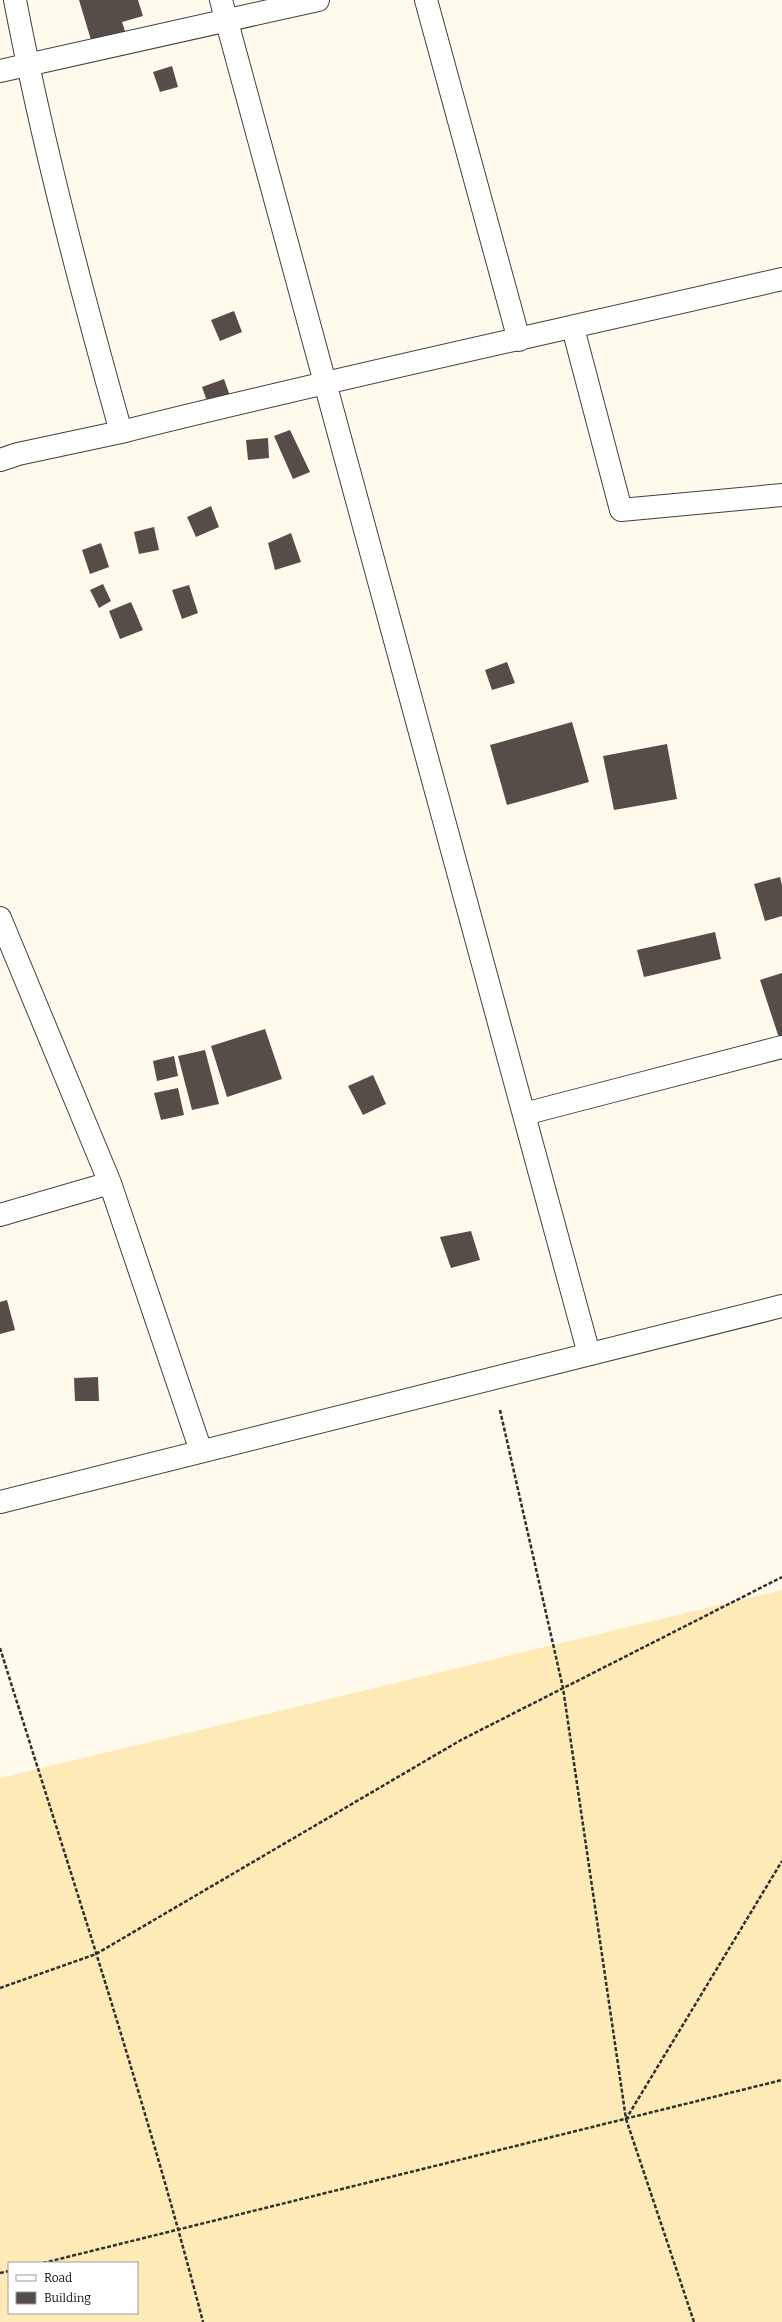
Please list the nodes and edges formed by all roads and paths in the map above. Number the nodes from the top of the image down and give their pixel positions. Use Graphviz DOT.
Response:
graph roads {
  1 [pos="15,0"];
  2 [pos="221,0"];
  3 [pos="318,0"];
  4 [pos="426,0"];
  5 [pos="227,21"];
  6 [pos="28,65"];
  7 [pos="0,72"];
  8 [pos="782,279"];
  9 [pos="573,328"];
  10 [pos="520,340"];
  11 [pos="325,382"];
  12 [pos="121,432"];
  13 [pos="0,460"];
  14 [pos="782,495"];
  15 [pos="0,918"];
  16 [pos="782,1046"];
  17 [pos="524,1114"];
  18 [pos="110,1184"];
  19 [pos="0,1215"];
  20 [pos="782,1306"];
  21 [pos="589,1354"];
  22 [pos="493,1378"];
  23 [pos="201,1451"];
  24 [pos="0,1502"];
  25 [pos="782,1577"];
  26 [pos="0,1648"];
  27 [pos="563,1688"];
  28 [pos="782,1861"];
  29 [pos="96,1954"];
  30 [pos="0,1988"];
  31 [pos="782,2080"];
  32 [pos="626,2119"];
  33 [pos="179,2230"];
  34 [pos="46,2262"];
  35 [pos="203,2322"];
  36 [pos="694,2322"];
  1 -- 6 [label="street"];
  2 -- 5 [label="street"];
  3 -- 5 [label="street"];
  4 -- 10 [label="street"];
  5 -- 6 [label="street"];
  5 -- 11 [label="street"];
  6 -- 7 [label="street"];
  6 -- 12 [label="street"];
  8 -- 9 [label="street"];
  9 -- 10 [label="street"];
  9 -- 14 [label="street"];
  10 -- 11 [label="street"];
  11 -- 12 [label="street"];
  11 -- 17 [label="street"];
  12 -- 13 [label="street"];
  15 -- 18 [label="street"];
  16 -- 17 [label="street"];
  17 -- 21 [label="street"];
  18 -- 19 [label="street"];
  18 -- 23 [label="street"];
  20 -- 21 [label="street"];
  21 -- 22 [label="street"];
  22 -- 23 [label="street"];
  22 -- 27 [label="path"];
  23 -- 24 [label="street"];
  25 -- 27 [label="path"];
  26 -- 29 [label="path"];
  27 -- 29 [label="path"];
  27 -- 32 [label="path"];
  28 -- 32 [label="path"];
  29 -- 30 [label="path"];
  29 -- 33 [label="path"];
  31 -- 32 [label="path"];
  32 -- 33 [label="path"];
  32 -- 36 [label="path"];
  33 -- 34 [label="path"];
  33 -- 35 [label="path"];
}
